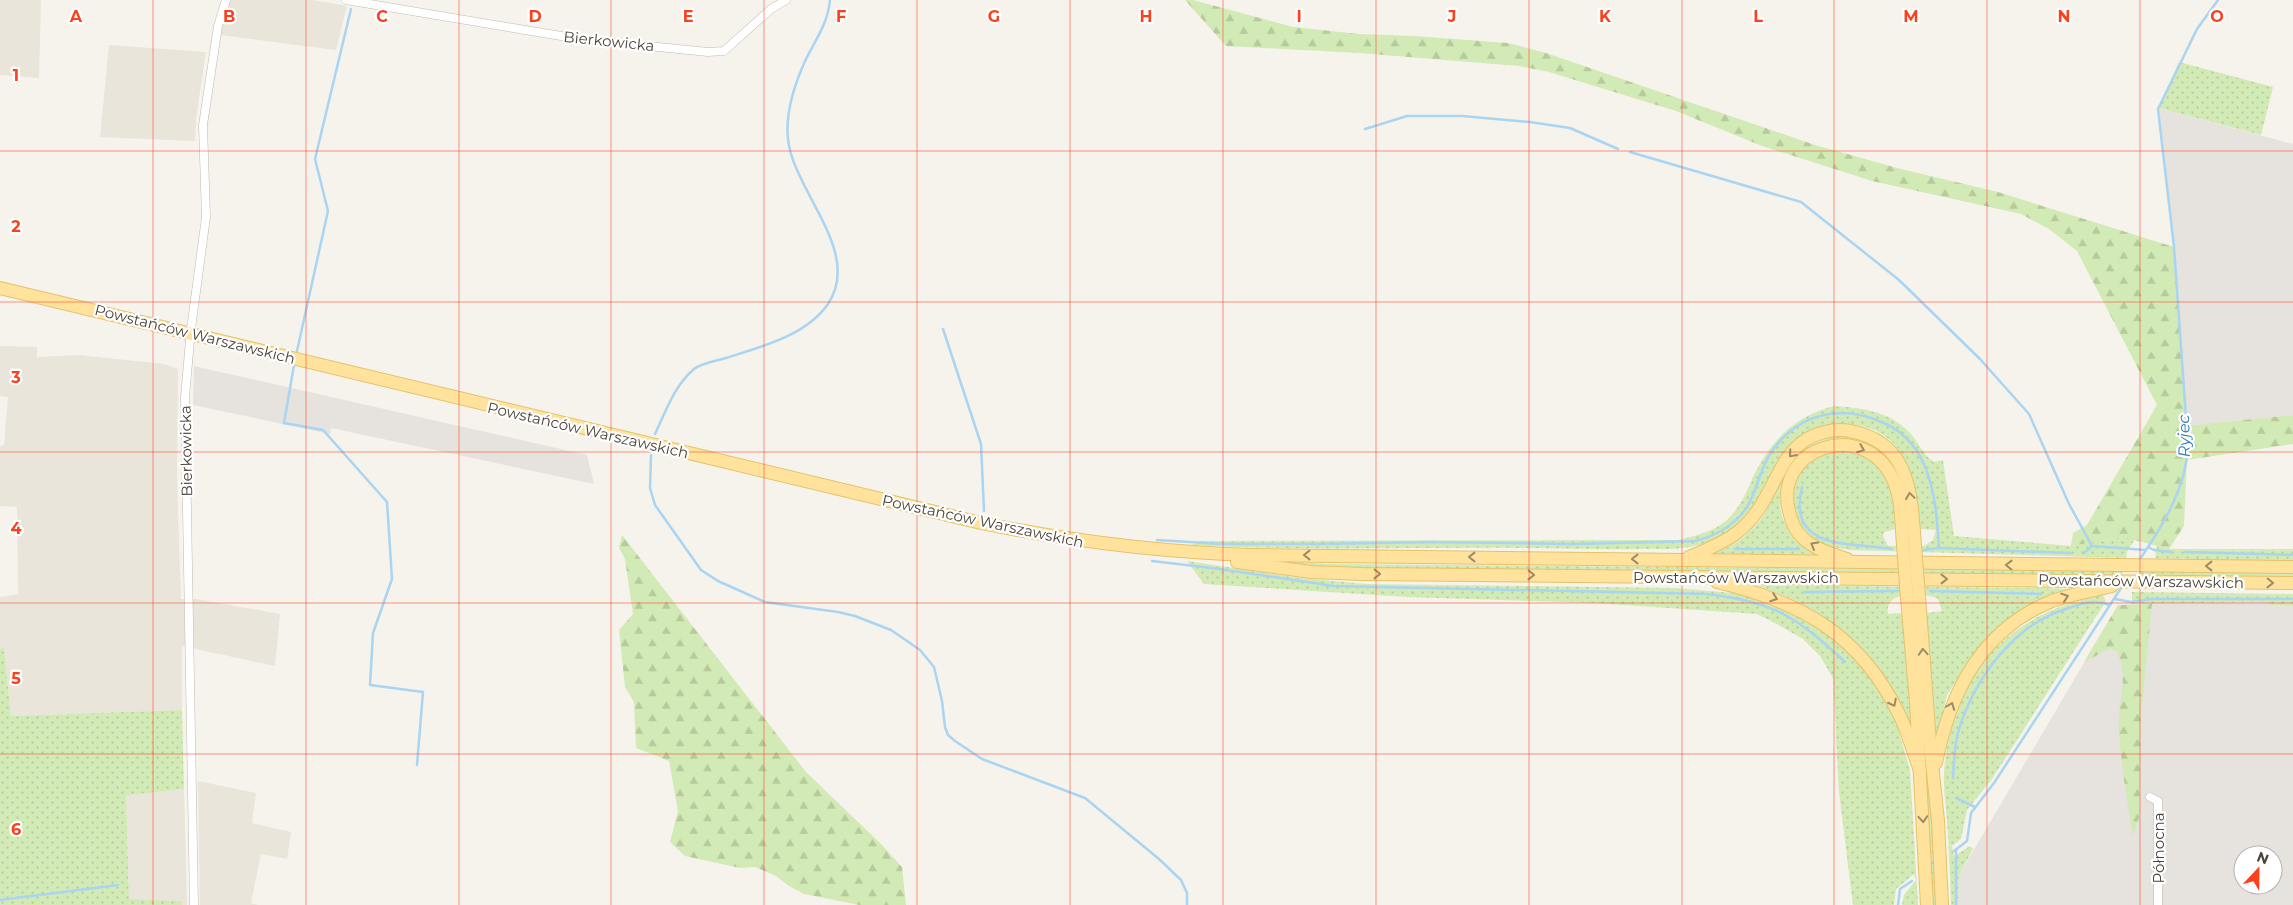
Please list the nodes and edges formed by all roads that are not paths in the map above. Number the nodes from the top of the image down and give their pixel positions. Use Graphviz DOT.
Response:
graph roads {
  1 [pos="226,0"];
  2 [pos="346,0"];
  3 [pos="786,0"];
  4 [pos="0,288"];
  5 [pos="190,334"];
  6 [pos="1909,545"];
  7 [pos="1180,552"];
  8 [pos="1683,559"];
  9 [pos="1859,563"];
  10 [pos="2293,567"];
  11 [pos="1693,577"];
  12 [pos="2116,583"];
  13 [pos="2293,583"];
  14 [pos="1913,598"];
  15 [pos="1920,770"];
  16 [pos="1934,770"];
  17 [pos="2150,797"];
  18 [pos="194,905"];
  19 [pos="1927,905"];
  20 [pos="1942,905"];
  21 [pos="2158,905"];
  1 -- 5 [label="street, Bierkowicka"];
  2 -- 3 [label="street, Bierkowicka"];
  4 -- 5 [label="main road, Powstańców Warszawskich"];
  5 -- 7 [label="main road, Powstańców Warszawskich"];
  5 -- 18 [label="street, Bierkowicka"];
  6 -- 8 [label="main road, one-way"];
  9 -- 6 [label="main road, one-way"];
  6 -- 14 [label="main road, bridge"];
  8 -- 7 [label="main road, Powstańców Warszawskich, one-way"];
  7 -- 11 [label="main road, Powstańców Warszawskich, one-way"];
  8 -- 9 [label="main road, Powstańców Warszawskich"];
  10 -- 9 [label="main road, Powstańców Warszawskich, one-way"];
  11 -- 12 [label="main road, Powstańców Warszawskich, one-way"];
  11 -- 15 [label="main road, one-way"];
  12 -- 13 [label="main road, Powstańców Warszawskich, one-way"];
  16 -- 12 [label="main road, one-way"];
  14 -- 15 [label="main road"];
  16 -- 14 [label="main road, one-way"];
  15 -- 19 [label="main road, one-way"];
  16 -- 20 [label="main road"];
  17 -- 21 [label="street, Północna"];
}
